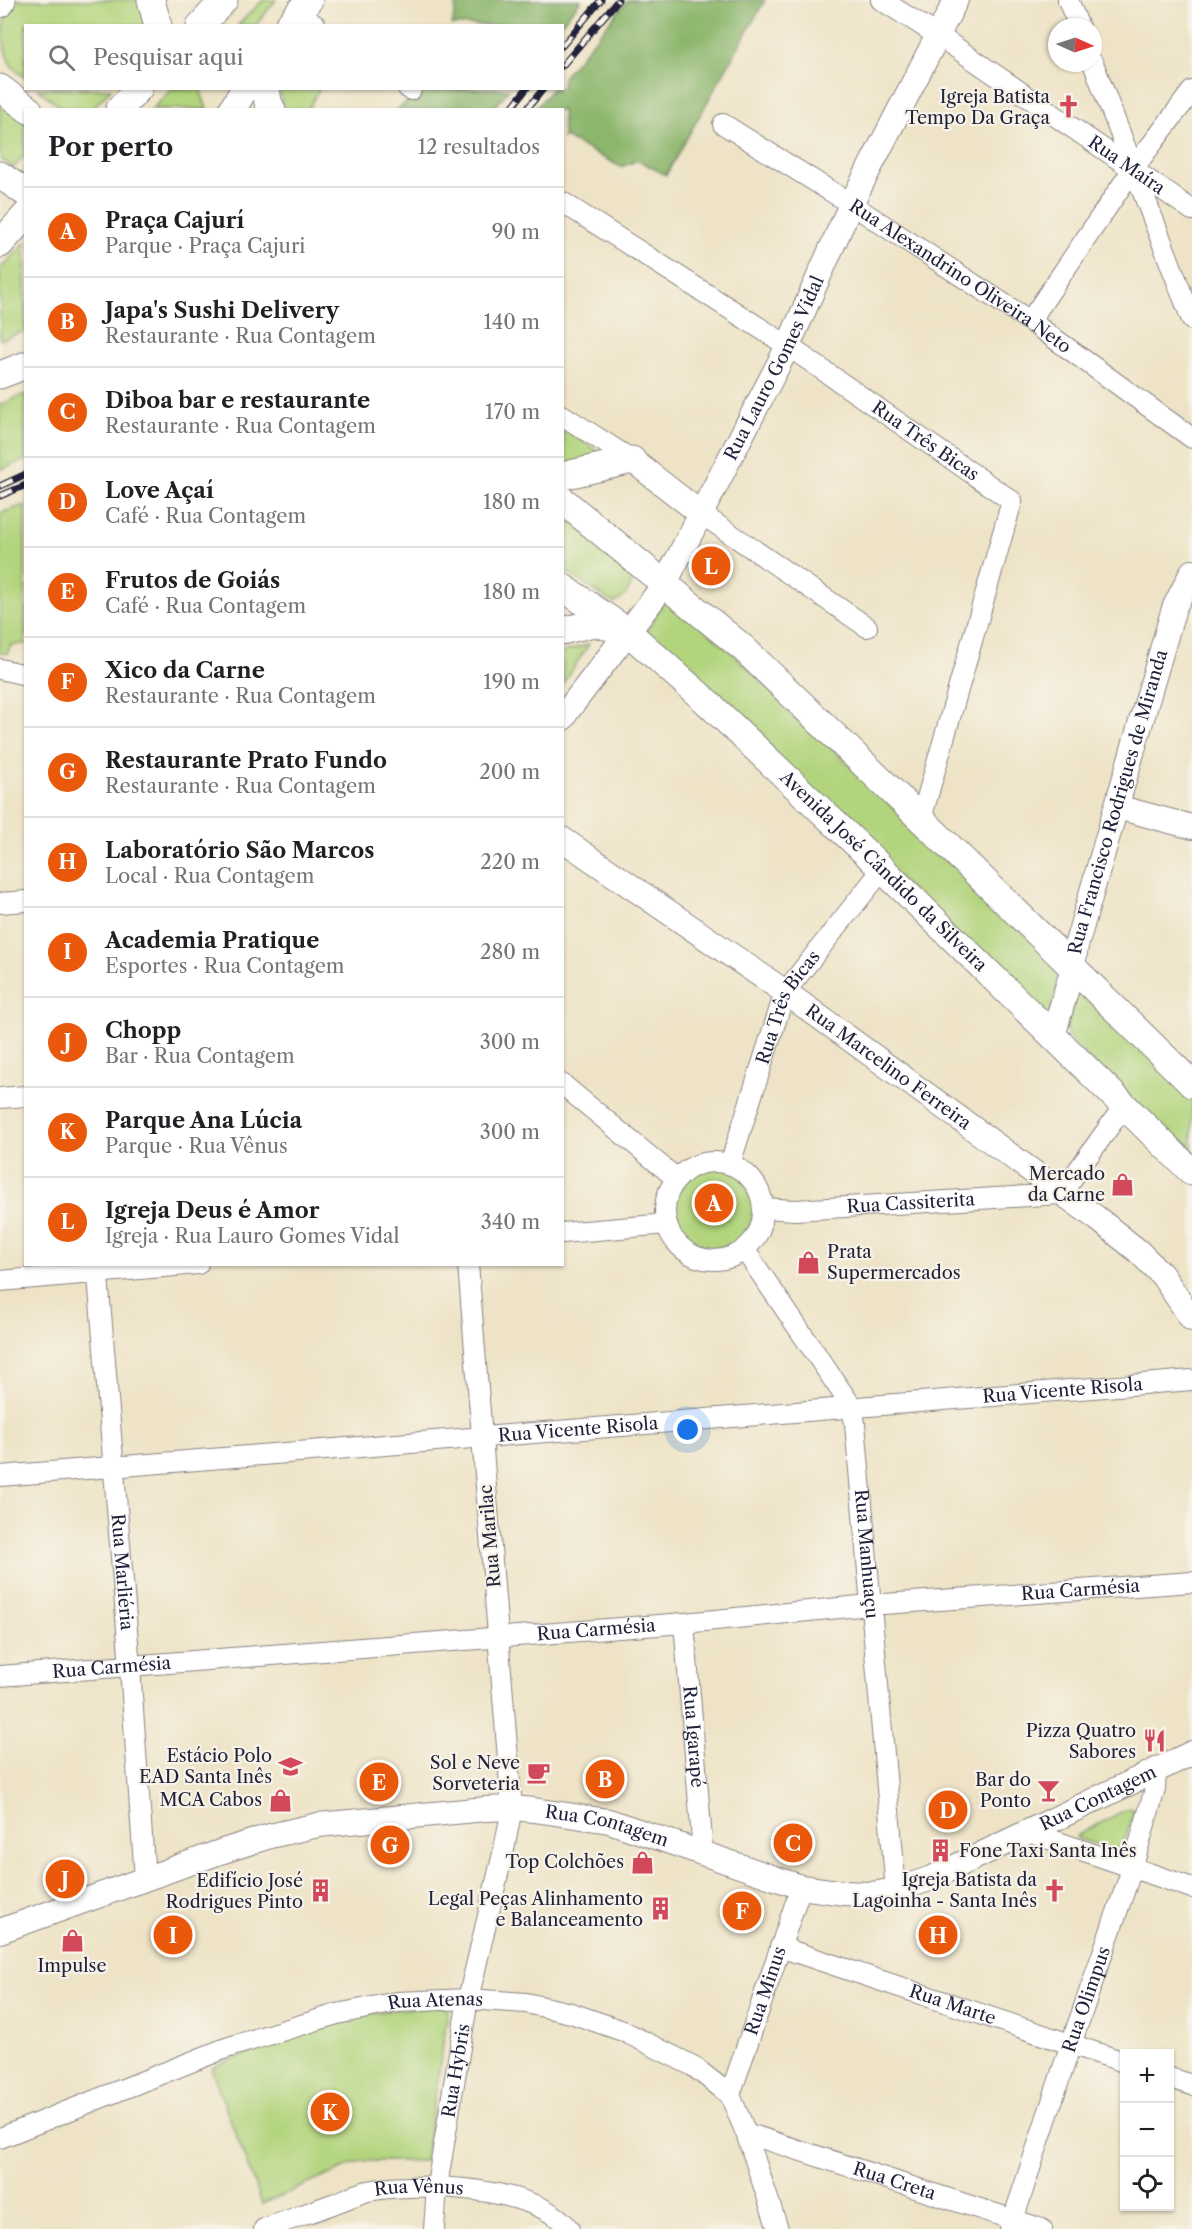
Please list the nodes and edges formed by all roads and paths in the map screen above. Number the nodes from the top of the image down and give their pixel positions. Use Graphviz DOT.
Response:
graph roads {
  1 [pos="2,0"];
  2 [pos="151,0"];
  3 [pos="224,0"];
  4 [pos="881,0"];
  5 [pos="956,0"];
  6 [pos="1068,0"];
  7 [pos="0,4"];
  8 [pos="1075,18"];
  9 [pos="157,24"];
  10 [pos="202,24"];
  11 [pos="939,36"];
  12 [pos="1096,72"];
  13 [pos="244,90"];
  14 [pos="266,90"];
  15 [pos="1192,90"];
  16 [pos="233,108"];
  17 [pos="271,108"];
  18 [pos="723,124"];
  19 [pos="1133,169"];
  20 [pos="0,175"];
  21 [pos="24,192"];
  22 [pos="564,203"];
  23 [pos="852,204"];
  24 [pos="1192,210"];
  25 [pos="24,217"];
  26 [pos="0,244"];
  27 [pos="1192,320"];
  28 [pos="1029,321"];
  29 [pos="788,346"];
  30 [pos="24,366"];
  31 [pos="0,375"];
  32 [pos="564,417"];
  33 [pos="1192,438"];
  34 [pos="632,460"];
  35 [pos="564,476"];
  36 [pos="564,503"];
  37 [pos="700,513"];
  38 [pos="1192,572"];
  39 [pos="664,585"];
  40 [pos="564,587"];
  41 [pos="867,627"];
  42 [pos="564,631"];
  43 [pos="628,632"];
  44 [pos="0,669"];
  45 [pos="24,675"];
  46 [pos="564,716"];
  47 [pos="1117,807"];
  48 [pos="921,819"];
  49 [pos="1192,827"];
  50 [pos="564,840"];
  51 [pos="882,870"];
  52 [pos="24,901"];
  53 [pos="0,903"];
  54 [pos="1073,967"];
  55 [pos="785,992"];
  56 [pos="1053,1036"];
  57 [pos="1192,1084"];
  58 [pos="564,1086"];
  59 [pos="24,1096"];
  60 [pos="0,1098"];
  61 [pos="1124,1106"];
  62 [pos="730,1164"];
  63 [pos="1192,1172"];
  64 [pos="677,1179"];
  65 [pos="1061,1194"];
  66 [pos="763,1208"];
  67 [pos="667,1224"];
  68 [pos="564,1233"];
  69 [pos="744,1249"];
  70 [pos="158,1266"];
  71 [pos="468,1266"];
  72 [pos="97,1269"];
  73 [pos="0,1281"];
  74 [pos="1192,1319"];
  75 [pos="1192,1380"];
  76 [pos="852,1407"];
  77 [pos="482,1436"];
  78 [pos="112,1466"];
  79 [pos="0,1476"];
  80 [pos="1192,1582"];
  81 [pos="870,1605"];
  82 [pos="684,1623"];
  83 [pos="498,1637"];
  84 [pos="130,1667"];
  85 [pos="0,1676"];
  86 [pos="1192,1753"];
  87 [pos="1156,1770"];
  88 [pos="512,1808"];
  89 [pos="1026,1831"];
  90 [pos="703,1852"];
  91 [pos="1132,1869"];
  92 [pos="145,1879"];
  93 [pos="801,1887"];
  94 [pos="1192,1888"];
  95 [pos="896,1890"];
  96 [pos="0,1931"];
  97 [pos="780,1947"];
  98 [pos="468,1999"];
  99 [pos="1071,2044"];
  100 [pos="1120,2060"];
  101 [pos="1174,2079"];
  102 [pos="1192,2085"];
  103 [pos="730,2095"];
  104 [pos="746,2133"];
  105 [pos="0,2138"];
  106 [pos="437,2186"];
  107 [pos="1012,2224"];
  108 [pos="264,2229"];
  109 [pos="434,2229"];
  110 [pos="569,2229"];
  111 [pos="778,2229"];
  112 [pos="1042,2229"];
  1 -- 7 [label="main road"];
  2 -- 9 [label="main road"];
  3 -- 10 [label="main road"];
  4 -- 11 [label="street, Rua Maíra"];
  5 -- 11 [label="street, Rua Lauro Gomes Vidal"];
  6 -- 8 [label="street"];
  11 -- 19 [label="street, Rua Maíra"];
  11 -- 23 [label="street, Rua Lauro Gomes Vidal"];
  12 -- 19 [label="street"];
  13 -- 16 [label="main road"];
  14 -- 17 [label="main road"];
  15 -- 19 [label="street"];
  18 -- 23 [label="street, Rua Alexandrino Oliveira Neto"];
  19 -- 24 [label="street, Rua Maíra"];
  19 -- 27 [label="street"];
  19 -- 28 [label="street"];
  20 -- 21 [label="main road"];
  22 -- 29 [label="street, Rua Três Bicas"];
  23 -- 28 [label="street, Rua Alexandrino Oliveira Neto"];
  23 -- 29 [label="street, Rua Lauro Gomes Vidal"];
  25 -- 26 [label="main road"];
  28 -- 33 [label="street, Rua Alexandrino Oliveira Neto"];
  29 -- 37 [label="street, Rua Lauro Gomes Vidal"];
  29 -- 48 [label="street, Rua Três Bicas"];
  30 -- 31 [label="main road"];
  32 -- 34 [label="street"];
  34 -- 35 [label="main road"];
  34 -- 37 [label="street"];
  36 -- 39 [label="main road"];
  37 -- 39 [label="street, Rua Lauro Gomes Vidal"];
  37 -- 41 [label="street"];
  38 -- 47 [label="street, Rua Francisco Rodrigues de Miranda"];
  39 -- 43 [label="street, Rua Lauro Gomes Vidal"];
  39 -- 48 [label="main road"];
  40 -- 43 [label="main road, Avenida José Cândido da Silveira"];
  42 -- 43 [label="main road"];
  43 -- 46 [label="street, Rua Lauro Gomes Vidal"];
  43 -- 51 [label="main road, Avenida José Cândido da Silveira"];
  44 -- 45 [label="street"];
  47 -- 49 [label="street"];
  47 -- 54 [label="street, Rua Francisco Rodrigues de Miranda"];
  48 -- 54 [label="main road"];
  50 -- 55 [label="street, Rua Marcelino Ferreira"];
  51 -- 55 [label="street, Rua Três Bicas"];
  51 -- 56 [label="main road, Avenida José Cândido da Silveira"];
  52 -- 53 [label="street"];
  54 -- 56 [label="street, Rua Francisco Rodrigues de Miranda"];
  54 -- 57 [label="main road"];
  55 -- 62 [label="street, Rua Três Bicas"];
  55 -- 65 [label="street, Rua Marcelino Ferreira"];
  56 -- 61 [label="main road, Avenida José Cândido da Silveira"];
  58 -- 64 [label="street"];
  59 -- 60 [label="street"];
  61 -- 63 [label="main road, Avenida José Cândido da Silveira"];
  61 -- 65 [label="street"];
  62 -- 64 [label="street"];
  62 -- 66 [label="street"];
  64 -- 67 [label="street"];
  65 -- 66 [label="street, Rua Cassiterita"];
  65 -- 74 [label="street, Rua Marcelino Ferreira"];
  66 -- 69 [label="street"];
  67 -- 68 [label="street"];
  67 -- 69 [label="street"];
  69 -- 76 [label="street, Rua Manhuaçu"];
  70 -- 72 [label="street"];
  71 -- 77 [label="street, Rua Marilac"];
  72 -- 73 [label="street"];
  72 -- 78 [label="street, Rua Marliéria"];
  75 -- 76 [label="street, Rua Vicente Risola"];
  76 -- 77 [label="street, Rua Vicente Risola"];
  76 -- 81 [label="street, Rua Manhuaçu"];
  77 -- 78 [label="street, Rua Vicente Risola"];
  77 -- 83 [label="street, Rua Marilac"];
  78 -- 79 [label="street, Rua Vicente Risola"];
  78 -- 84 [label="street, Rua Marliéria"];
  80 -- 81 [label="street, Rua Carmésia"];
  81 -- 82 [label="street, Rua Carmésia"];
  81 -- 95 [label="street, Rua Manhuaçu"];
  82 -- 83 [label="street, Rua Carmésia"];
  82 -- 90 [label="street, Rua Igarapé"];
  83 -- 84 [label="street, Rua Carmésia"];
  83 -- 88 [label="street, Rua Marilac"];
  84 -- 85 [label="street, Rua Carmésia"];
  84 -- 92 [label="street, Rua Marliéria"];
  86 -- 87 [label="street, Rua Contagem"];
  87 -- 89 [label="street, Rua Contagem"];
  87 -- 91 [label="street, Rua Olimpus"];
  88 -- 90 [label="street, Rua Contagem"];
  88 -- 92 [label="street, Rua Contagem"];
  88 -- 98 [label="street, Rua Hybris"];
  89 -- 91 [label="street"];
  89 -- 95 [label="street, Rua Contagem"];
  90 -- 93 [label="street, Rua Contagem"];
  91 -- 94 [label="street"];
  91 -- 99 [label="street, Rua Olimpus"];
  92 -- 96 [label="street, Rua Contagem"];
  93 -- 95 [label="street, Rua Contagem"];
  93 -- 97 [label="street, Rua Minus"];
  97 -- 99 [label="street, Rua Marte"];
  97 -- 103 [label="street, Rua Minus"];
  98 -- 103 [label="street, Rua Atenas"];
  98 -- 105 [label="street, Rua Atenas"];
  98 -- 106 [label="street, Rua Hybris"];
  99 -- 100 [label="street, Rua Marte"];
  99 -- 107 [label="street, Rua Olimpus"];
  101 -- 102 [label="street"];
  103 -- 104 [label="street, Rua Atenas"];
  104 -- 107 [label="street, Rua Creta"];
  104 -- 111 [label="street, Rua Atenas"];
  106 -- 108 [label="street, Rua Vênus"];
  106 -- 109 [label="street, Rua Hybris"];
  106 -- 110 [label="street, Rua Vênus"];
  107 -- 112 [label="street, Rua Creta"];
}
